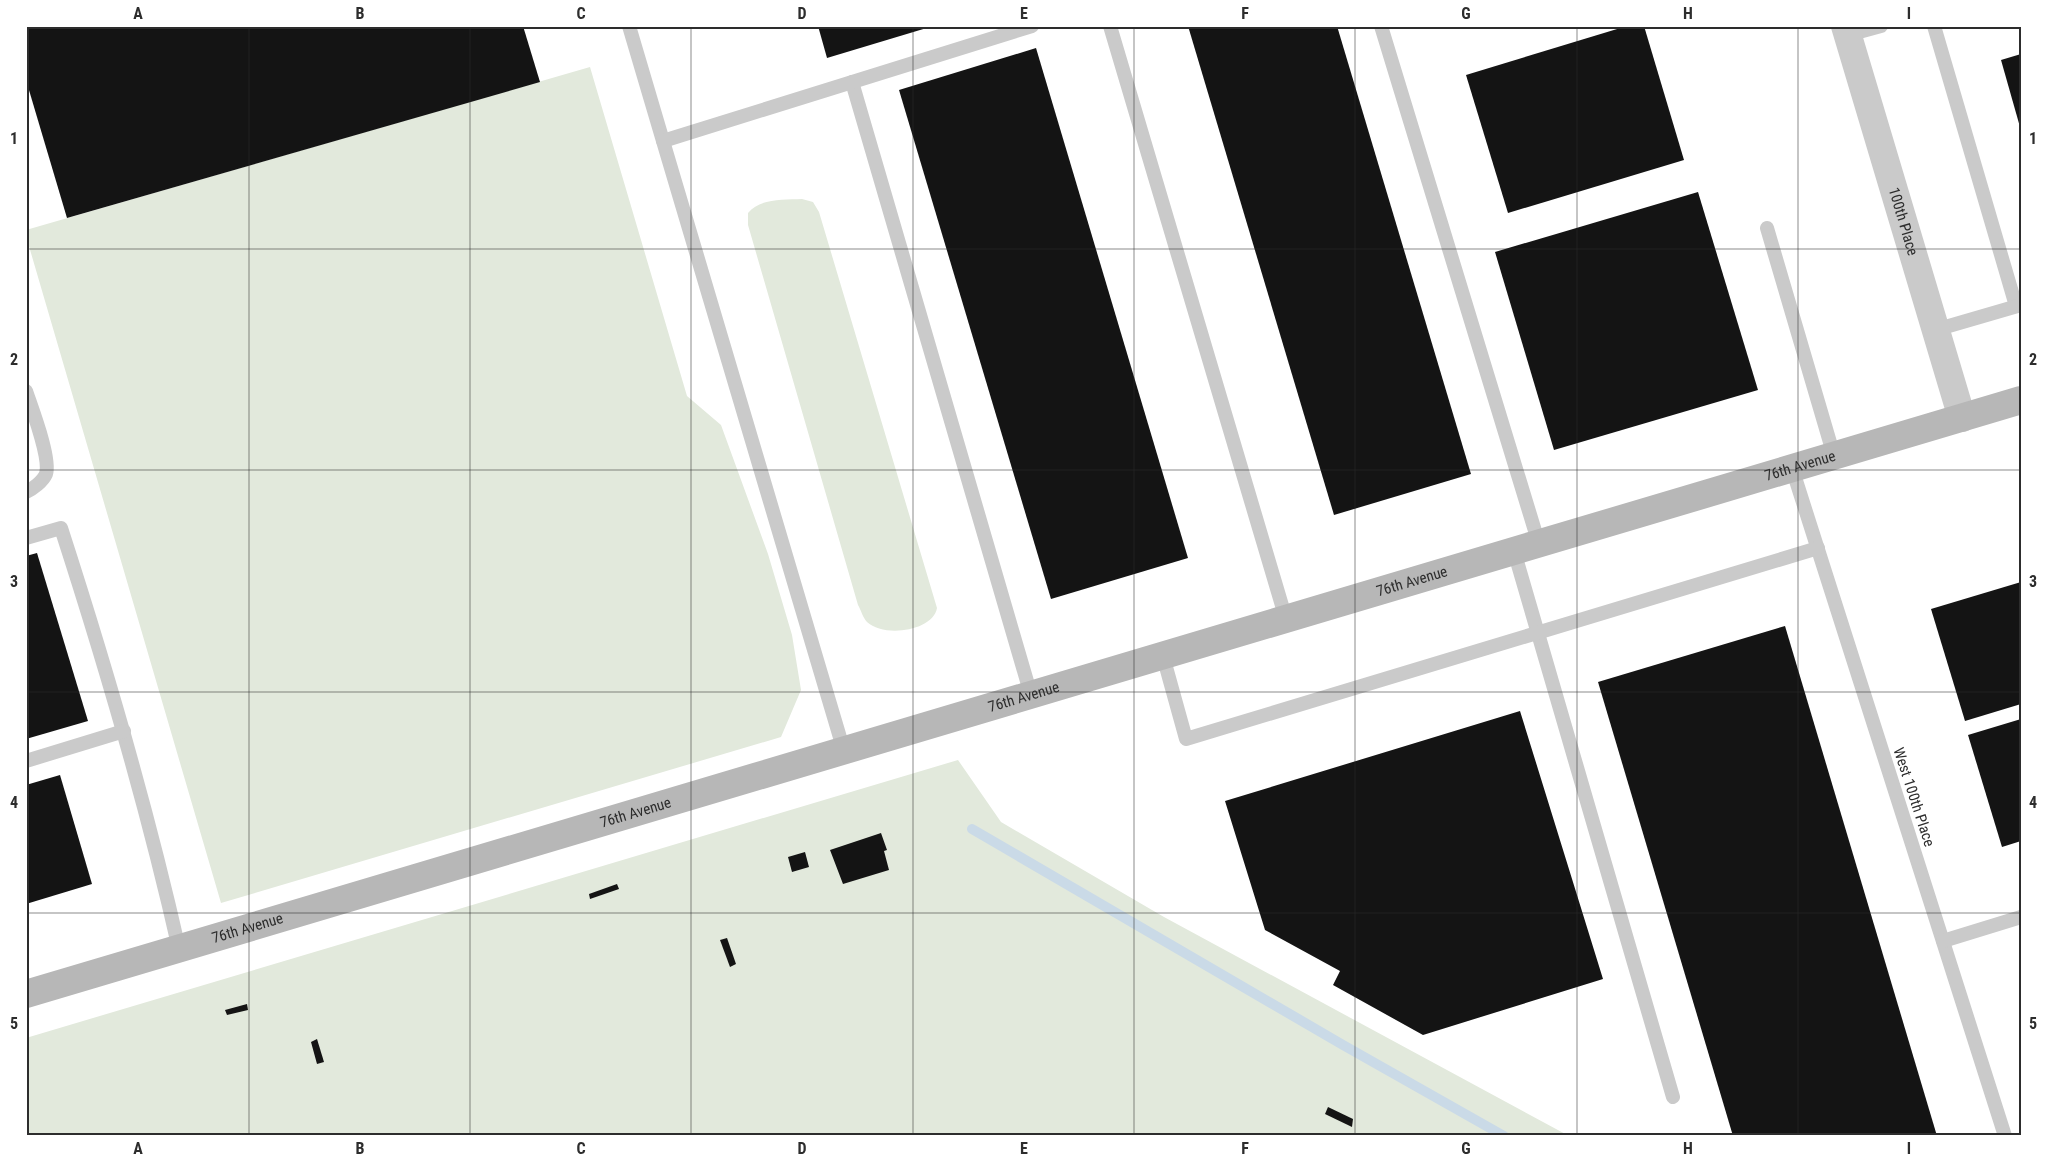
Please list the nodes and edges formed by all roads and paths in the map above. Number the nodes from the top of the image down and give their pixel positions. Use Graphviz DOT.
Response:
graph roads {
  1 [pos="629,26"];
  2 [pos="1032,26"];
  3 [pos="1110,26"];
  4 [pos="1381,26"];
  5 [pos="1881,26"];
  6 [pos="1934,26"];
  7 [pos="1846,31"];
  8 [pos="852,82"];
  9 [pos="663,140"];
  10 [pos="1767,228"];
  11 [pos="2018,305"];
  12 [pos="1935,330"];
  13 [pos="26,391"];
  14 [pos="2021,400"];
  15 [pos="1962,418"];
  16 [pos="1834,456"];
  17 [pos="1792,468"];
  18 [pos="26,492"];
  19 [pos="26,538"];
  20 [pos="1539,544"];
  21 [pos="1818,548"];
  22 [pos="1514,551"];
  23 [pos="1286,619"];
  24 [pos="1537,633"];
  25 [pos="1163,656"];
  26 [pos="1031,695"];
  27 [pos="124,731"];
  28 [pos="844,750"];
  29 [pos="26,761"];
  30 [pos="2021,917"];
  31 [pos="1943,941"];
  32 [pos="179,949"];
  33 [pos="26,994"];
  34 [pos="1672,1097"];
  35 [pos="2005,1136"];
  1 -- 9 [label="lane"];
  2 -- 8 [label="lane"];
  3 -- 23 [label="lane"];
  4 -- 20 [label="lane"];
  5 -- 7 [label="lane"];
  6 -- 11 [label="lane"];
  7 -- 12 [label="street, 100th Place"];
  8 -- 9 [label="lane"];
  8 -- 26 [label="lane"];
  9 -- 28 [label="lane"];
  10 -- 16 [label="lane"];
  11 -- 12 [label="lane"];
  12 -- 15 [label="street, 100th Place"];
  13 -- 18 [label="lane"];
  14 -- 15 [label="street, 76th Avenue"];
  15 -- 16 [label="street, 76th Avenue"];
  16 -- 17 [label="street, 76th Avenue"];
  17 -- 20 [label="street, 76th Avenue"];
  17 -- 21 [label="lane, West 100th Place"];
  19 -- 27 [label="lane"];
  20 -- 22 [label="street, 76th Avenue"];
  21 -- 24 [label="lane"];
  21 -- 31 [label="lane, West 100th Place"];
  22 -- 23 [label="street, 76th Avenue"];
  22 -- 24 [label="lane"];
  23 -- 25 [label="street, 76th Avenue"];
  24 -- 25 [label="lane"];
  24 -- 34 [label="lane"];
  25 -- 26 [label="street, 76th Avenue"];
  26 -- 28 [label="street, 76th Avenue"];
  27 -- 29 [label="lane"];
  27 -- 32 [label="lane"];
  28 -- 32 [label="street, 76th Avenue"];
  30 -- 31 [label="lane"];
  31 -- 35 [label="lane, West 100th Place"];
  32 -- 33 [label="street, 76th Avenue"];
}
